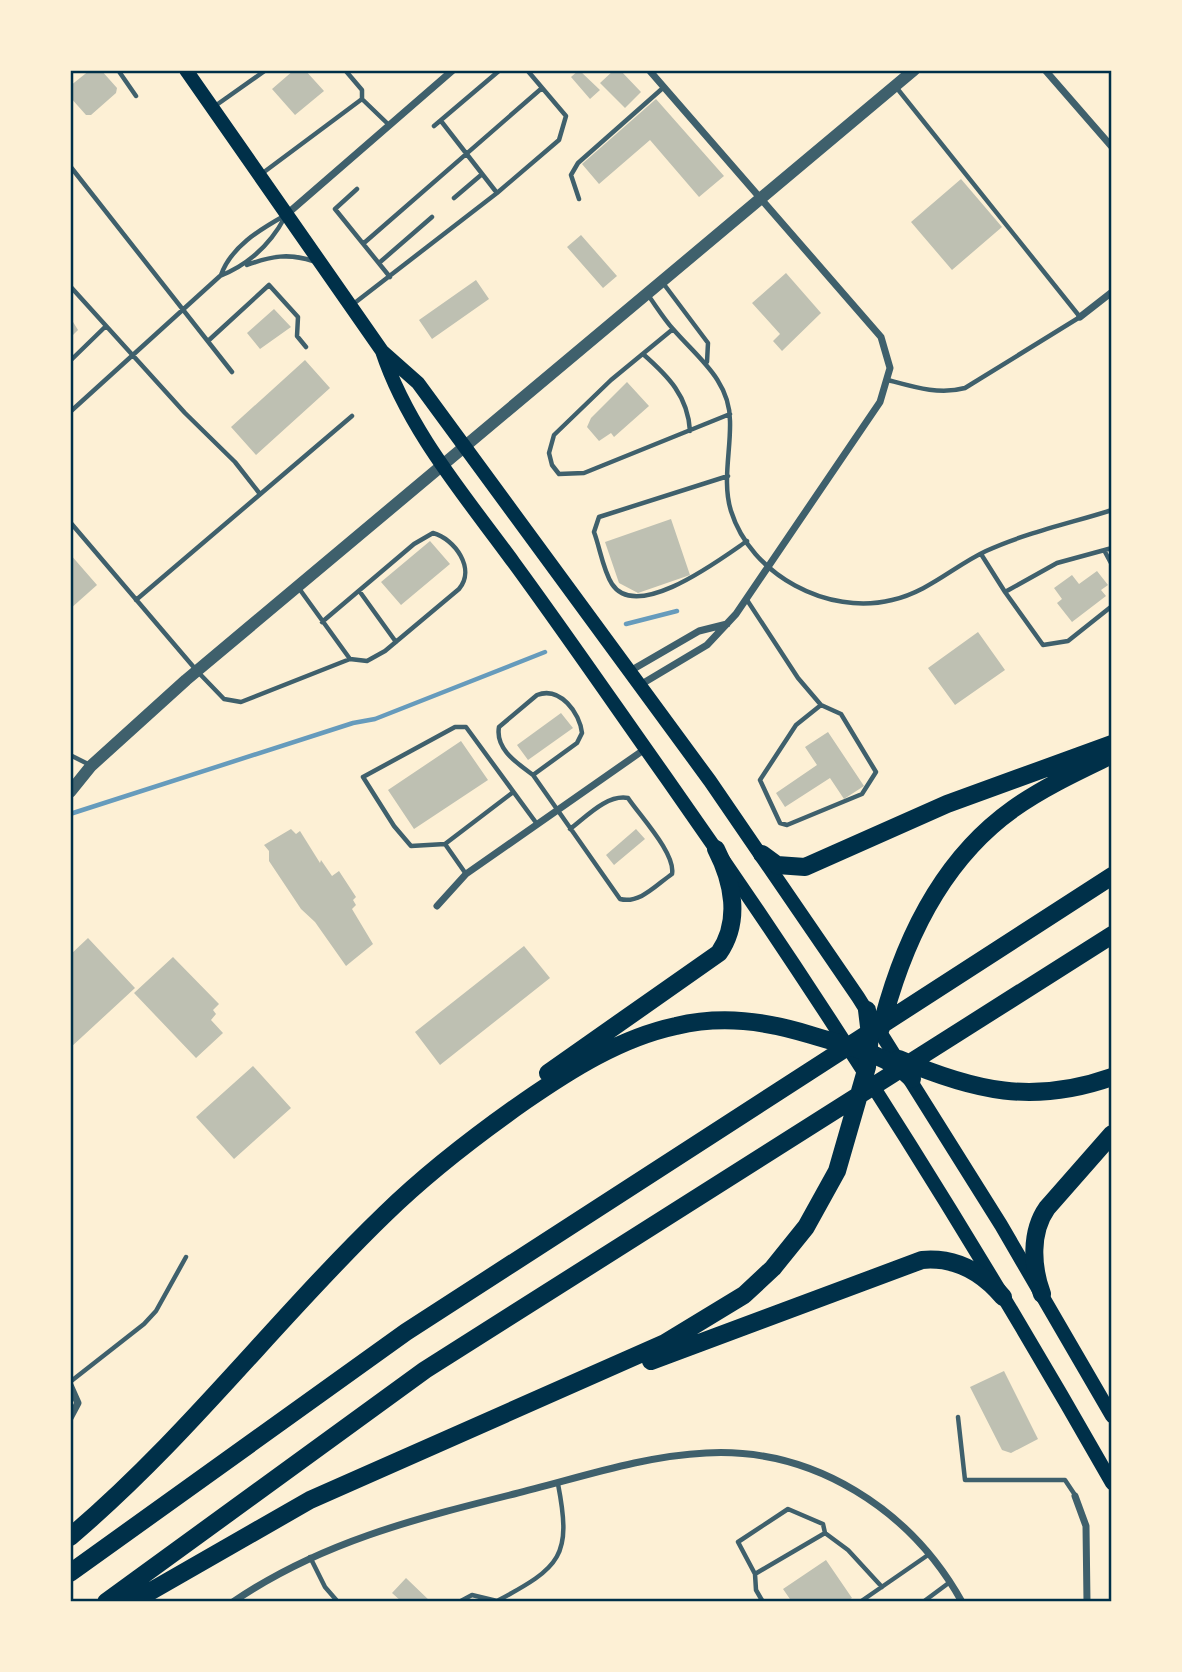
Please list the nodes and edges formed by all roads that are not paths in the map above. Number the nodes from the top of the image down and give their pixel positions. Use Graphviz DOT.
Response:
graph roads {
  1 [pos="118,70"];
  2 [pos="186,70"];
  3 [pos="265,70"];
  4 [pos="345,70"];
  5 [pos="453,70"];
  6 [pos="500,70"];
  7 [pos="527,70"];
  8 [pos="649,70"];
  9 [pos="914,70"];
  10 [pos="1045,70"];
  11 [pos="895,86"];
  12 [pos="664,87"];
  13 [pos="542,88"];
  14 [pos="136,96"];
  15 [pos="362,99"];
  16 [pos="213,108"];
  17 [pos="440,121"];
  18 [pos="389,125"];
  19 [pos="434,126"];
  20 [pos="1112,147"];
  21 [pos="465,155"];
  22 [pos="70,166"];
  23 [pos="481,175"];
  24 [pos="260,176"];
  25 [pos="357,190"];
  26 [pos="497,193"];
  27 [pos="454,198"];
  28 [pos="762,198"];
  29 [pos="579,199"];
  30 [pos="287,214"];
  31 [pos="432,218"];
  32 [pos="363,243"];
  33 [pos="379,263"];
  34 [pos="324,265"];
  35 [pos="243,267"];
  36 [pos="220,276"];
  37 [pos="390,277"];
  38 [pos="663,283"];
  39 [pos="70,286"];
  40 [pos="1112,292"];
  41 [pos="648,295"];
  42 [pos="351,306"];
  43 [pos="183,309"];
  44 [pos="1080,317"];
  45 [pos="106,326"];
  46 [pos="673,329"];
  47 [pos="208,341"];
  48 [pos="306,347"];
  49 [pos="382,351"];
  50 [pos="643,354"];
  51 [pos="132,355"];
  52 [pos="70,361"];
  53 [pos="706,362"];
  54 [pos="232,372"];
  55 [pos="888,380"];
  56 [pos="70,412"];
  57 [pos="730,414"];
  58 [pos="352,416"];
  59 [pos="690,430"];
  60 [pos="463,447"];
  61 [pos="443,464"];
  62 [pos="728,476"];
  63 [pos="260,494"];
  64 [pos="1112,510"];
  65 [pos="70,522"];
  66 [pos="747,541"];
  67 [pos="1112,548"];
  68 [pos="1104,550"];
  69 [pos="981,554"];
  70 [pos="1112,565"];
  71 [pos="770,567"];
  72 [pos="297,587"];
  73 [pos="360,592"];
  74 [pos="1004,592"];
  75 [pos="136,600"];
  76 [pos="747,600"];
  77 [pos="1112,606"];
  78 [pos="323,622"];
  79 [pos="727,624"];
  80 [pos="396,642"];
  81 [pos="350,659"];
  82 [pos="197,671"];
  83 [pos="630,671"];
  84 [pos="640,685"];
  85 [pos="821,705"];
  86 [pos="1112,744"];
  87 [pos="645,749"];
  88 [pos="70,755"];
  89 [pos="1112,755"];
  90 [pos="91,766"];
  91 [pos="533,775"];
  92 [pos="70,792"];
  93 [pos="512,793"];
  94 [pos="557,809"];
  95 [pos="537,824"];
  96 [pos="570,829"];
  97 [pos="445,845"];
  98 [pos="716,849"];
  99 [pos="762,854"];
  100 [pos="466,874"];
  101 [pos="1112,876"];
  102 [pos="437,906"];
  103 [pos="1112,935"];
  104 [pos="867,1010"];
  105 [pos="838,1029"];
  106 [pos="874,1047"];
  107 [pos="849,1048"];
  108 [pos="899,1059"];
  109 [pos="866,1074"];
  110 [pos="1112,1077"];
  111 [pos="912,1079"];
  112 [pos="876,1091"];
  113 [pos="1112,1134"];
  114 [pos="445,1159"];
  115 [pos="186,1257"];
  116 [pos="1042,1294"];
  117 [pos="1003,1297"];
  118 [pos="70,1383"];
  119 [pos="506,1413"];
  120 [pos="1112,1416"];
  121 [pos="70,1418"];
  122 [pos="958,1418"];
  123 [pos="558,1483"];
  124 [pos="1112,1483"];
  125 [pos="1075,1496"];
  126 [pos="825,1534"];
  127 [pos="70,1536"];
  128 [pos="931,1553"];
  129 [pos="310,1557"];
  130 [pos="70,1573"];
  131 [pos="755,1574"];
  132 [pos="951,1582"];
  133 [pos="882,1587"];
  134 [pos="497,1601"];
  135 [pos="106,1602"];
  136 [pos="132,1602"];
  137 [pos="233,1602"];
  138 [pos="338,1602"];
  139 [pos="459,1602"];
  140 [pos="764,1602"];
  141 [pos="860,1602"];
  142 [pos="923,1602"];
  143 [pos="962,1602"];
  144 [pos="1087,1602"];
  1 -- 14 [label="lane"];
  2 -- 16 [label="main road"];
  3 -- 16 [label="lane"];
  4 -- 15 [label="lane"];
  5 -- 18 [label="street"];
  6 -- 17 [label="lane"];
  7 -- 13 [label="lane"];
  8 -- 12 [label="street"];
  9 -- 11 [label="street"];
  10 -- 20 [label="street"];
  11 -- 28 [label="street"];
  11 -- 44 [label="lane"];
  12 -- 28 [label="street"];
  12 -- 29 [label="lane"];
  13 -- 21 [label="lane"];
  13 -- 26 [label="lane"];
  15 -- 18 [label="lane"];
  15 -- 24 [label="lane"];
  16 -- 24 [label="main road"];
  17 -- 19 [label="lane"];
  17 -- 21 [label="lane"];
  18 -- 30 [label="street"];
  21 -- 23 [label="lane"];
  21 -- 32 [label="lane"];
  22 -- 43 [label="lane"];
  23 -- 26 [label="lane"];
  23 -- 27 [label="lane"];
  24 -- 30 [label="main road"];
  25 -- 32 [label="lane"];
  26 -- 37 [label="lane"];
  28 -- 38 [label="street"];
  28 -- 55 [label="street"];
  30 -- 34 [label="main road"];
  30 -- 35 [label="lane"];
  30 -- 36 [label="lane"];
  31 -- 33 [label="lane"];
  32 -- 33 [label="lane"];
  33 -- 37 [label="lane"];
  34 -- 35 [label="lane"];
  34 -- 42 [label="main road"];
  35 -- 36 [label="lane"];
  36 -- 43 [label="lane"];
  37 -- 42 [label="lane"];
  38 -- 41 [label="street"];
  38 -- 53 [label="lane"];
  39 -- 45 [label="lane"];
  40 -- 44 [label="street"];
  41 -- 46 [label="lane"];
  41 -- 60 [label="street"];
  42 -- 49 [label="main road"];
  43 -- 47 [label="lane"];
  43 -- 51 [label="lane"];
  44 -- 55 [label="lane"];
  45 -- 51 [label="lane"];
  45 -- 52 [label="lane"];
  46 -- 50 [label="lane"];
  46 -- 53 [label="lane"];
  47 -- 48 [label="lane"];
  47 -- 54 [label="lane"];
  49 -- 60 [label="main road"];
  49 -- 61 [label="main road"];
  50 -- 59 [label="lane"];
  50 -- 59 [label="lane"];
  51 -- 56 [label="lane"];
  51 -- 63 [label="lane"];
  53 -- 57 [label="lane"];
  55 -- 71 [label="street"];
  57 -- 59 [label="lane"];
  57 -- 62 [label="lane"];
  58 -- 63 [label="lane"];
  60 -- 61 [label="street"];
  60 -- 83 [label="main road"];
  61 -- 72 [label="street"];
  61 -- 87 [label="main road"];
  62 -- 66 [label="lane"];
  62 -- 66 [label="lane"];
  63 -- 75 [label="lane"];
  64 -- 69 [label="lane"];
  65 -- 75 [label="lane"];
  66 -- 71 [label="lane"];
  67 -- 68 [label="lane"];
  68 -- 70 [label="lane"];
  68 -- 74 [label="lane"];
  69 -- 71 [label="lane"];
  69 -- 74 [label="lane"];
  71 -- 76 [label="street"];
  72 -- 78 [label="lane"];
  72 -- 82 [label="street"];
  73 -- 78 [label="lane"];
  73 -- 80 [label="lane"];
  73 -- 80 [label="lane"];
  74 -- 77 [label="lane"];
  75 -- 82 [label="lane"];
  76 -- 79 [label="street"];
  76 -- 85 [label="lane"];
  78 -- 81 [label="lane"];
  79 -- 83 [label="street"];
  79 -- 84 [label="street"];
  80 -- 81 [label="lane"];
  81 -- 82 [label="lane"];
  82 -- 90 [label="street"];
  83 -- 84 [label="main road"];
  84 -- 99 [label="main road"];
  85 -- 85 [label="lane"];
  86 -- 99 [label="highway"];
  87 -- 94 [label="street"];
  87 -- 98 [label="main road"];
  88 -- 90 [label="lane"];
  89 -- 106 [label="highway"];
  90 -- 92 [label="street"];
  91 -- 91 [label="lane"];
  91 -- 94 [label="lane"];
  93 -- 95 [label="lane"];
  93 -- 97 [label="lane"];
  93 -- 97 [label="lane"];
  94 -- 95 [label="street"];
  94 -- 96 [label="lane"];
  95 -- 100 [label="street"];
  96 -- 96 [label="lane"];
  97 -- 100 [label="lane"];
  98 -- 105 [label="main road"];
  98 -- 114 [label="highway"];
  99 -- 104 [label="main road"];
  100 -- 102 [label="street"];
  101 -- 130 [label="highway"];
  103 -- 135 [label="highway"];
  104 -- 106 [label="highway"];
  105 -- 106 [label="highway"];
  105 -- 107 [label="main road"];
  106 -- 107 [label="highway"];
  106 -- 108 [label="highway"];
  106 -- 109 [label="highway"];
  106 -- 111 [label="highway"];
  106 -- 112 [label="highway"];
  107 -- 109 [label="main road"];
  107 -- 114 [label="highway"];
  108 -- 110 [label="highway"];
  108 -- 111 [label="main road"];
  109 -- 112 [label="main road"];
  109 -- 119 [label="highway"];
  111 -- 116 [label="main road"];
  112 -- 117 [label="main road"];
  113 -- 116 [label="highway"];
  114 -- 127 [label="highway"];
  115 -- 118 [label="lane"];
  116 -- 120 [label="main road"];
  117 -- 119 [label="highway"];
  117 -- 124 [label="main road"];
  118 -- 121 [label="street"];
  119 -- 136 [label="highway"];
  122 -- 125 [label="lane"];
  123 -- 128 [label="street"];
  123 -- 129 [label="street"];
  123 -- 134 [label="lane"];
  125 -- 144 [label="street"];
  126 -- 131 [label="lane"];
  126 -- 131 [label="lane"];
  126 -- 133 [label="lane"];
  128 -- 132 [label="street"];
  128 -- 133 [label="lane"];
  129 -- 137 [label="street"];
  129 -- 138 [label="lane"];
  131 -- 140 [label="lane"];
  132 -- 142 [label="lane"];
  132 -- 143 [label="street"];
  133 -- 141 [label="lane"];
  134 -- 139 [label="lane"];
}
